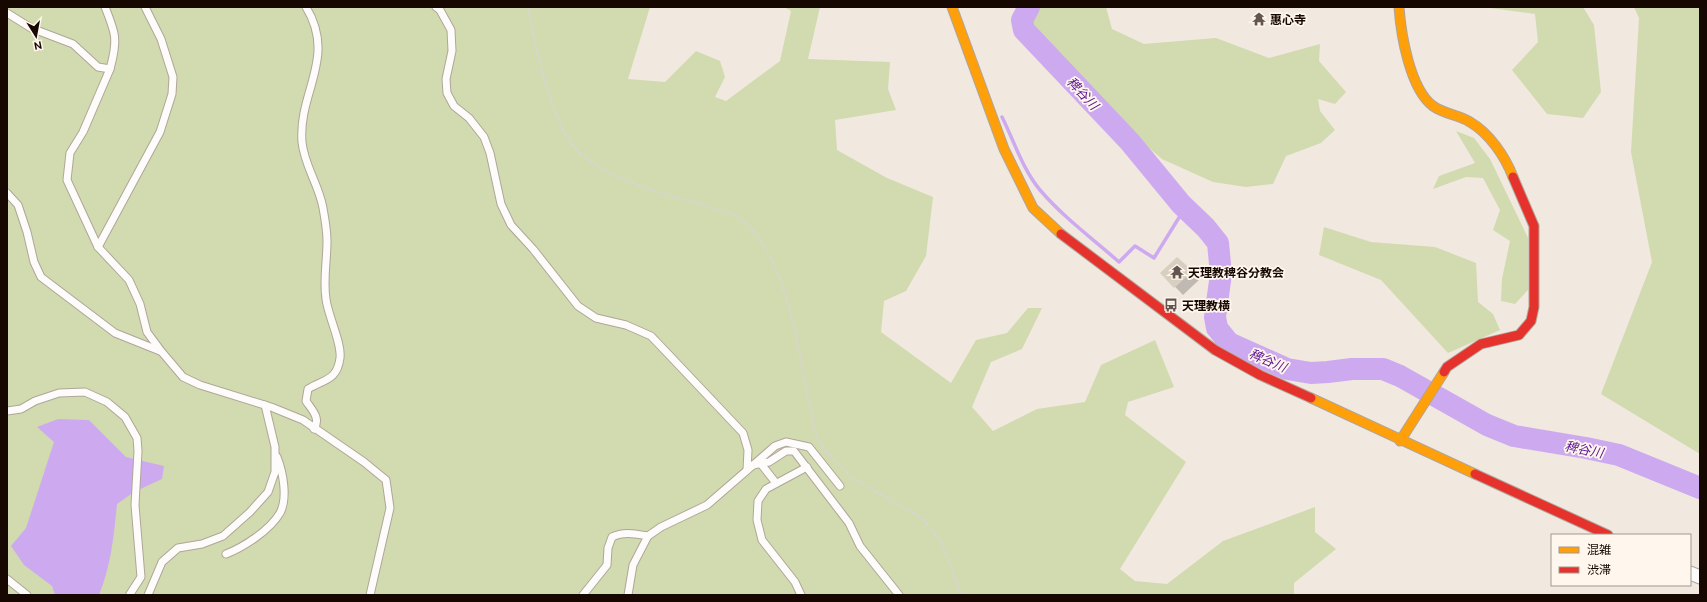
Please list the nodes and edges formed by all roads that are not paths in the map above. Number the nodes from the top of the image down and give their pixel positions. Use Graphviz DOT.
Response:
graph roads {
  1 [pos="105,7"];
  2 [pos="145,7"];
  3 [pos="306,7"];
  4 [pos="436,7"];
  5 [pos="1399,7"];
  6 [pos="955,10"];
  7 [pos="7,13"];
  8 [pos="110,69"];
  9 [pos="7,193"];
  10 [pos="98,247"];
  11 [pos="160,351"];
  12 [pos="265,405"];
  13 [pos="7,411"];
  14 [pos="314,429"];
  15 [pos="1400,441"];
  16 [pos="275,452"];
  17 [pos="761,464"];
  18 [pos="807,467"];
  19 [pos="750,468"];
  20 [pos="776,483"];
  21 [pos="840,486"];
  22 [pos="1606,534"];
  23 [pos="648,536"];
  24 [pos="226,554"];
  25 [pos="7,579"];
  26 [pos="27,595"];
  27 [pos="131,595"];
  28 [pos="148,595"];
  29 [pos="370,595"];
  30 [pos="583,595"];
  31 [pos="628,595"];
  32 [pos="801,595"];
  33 [pos="899,595"];
  1 -- 8 [label="lane"];
  2 -- 10 [label="lane"];
  3 -- 14 [label="lane"];
  4 -- 19 [label="lane"];
  5 -- 15 [label="street"];
  6 -- 15 [label="street"];
  7 -- 8 [label="lane"];
  8 -- 10 [label="lane"];
  9 -- 11 [label="lane"];
  10 -- 11 [label="lane"];
  11 -- 12 [label="lane"];
  12 -- 14 [label="lane"];
  12 -- 16 [label="lane"];
  13 -- 27 [label="lane"];
  14 -- 29 [label="lane"];
  15 -- 22 [label="street"];
  16 -- 24 [label="lane"];
  16 -- 28 [label="lane"];
  17 -- 18 [label="lane"];
  17 -- 19 [label="lane"];
  17 -- 20 [label="lane"];
  18 -- 20 [label="lane"];
  18 -- 33 [label="lane"];
  19 -- 21 [label="lane"];
  19 -- 23 [label="lane"];
  20 -- 32 [label="lane"];
  23 -- 30 [label="lane"];
  23 -- 31 [label="lane"];
  25 -- 26 [label="lane"];
}
